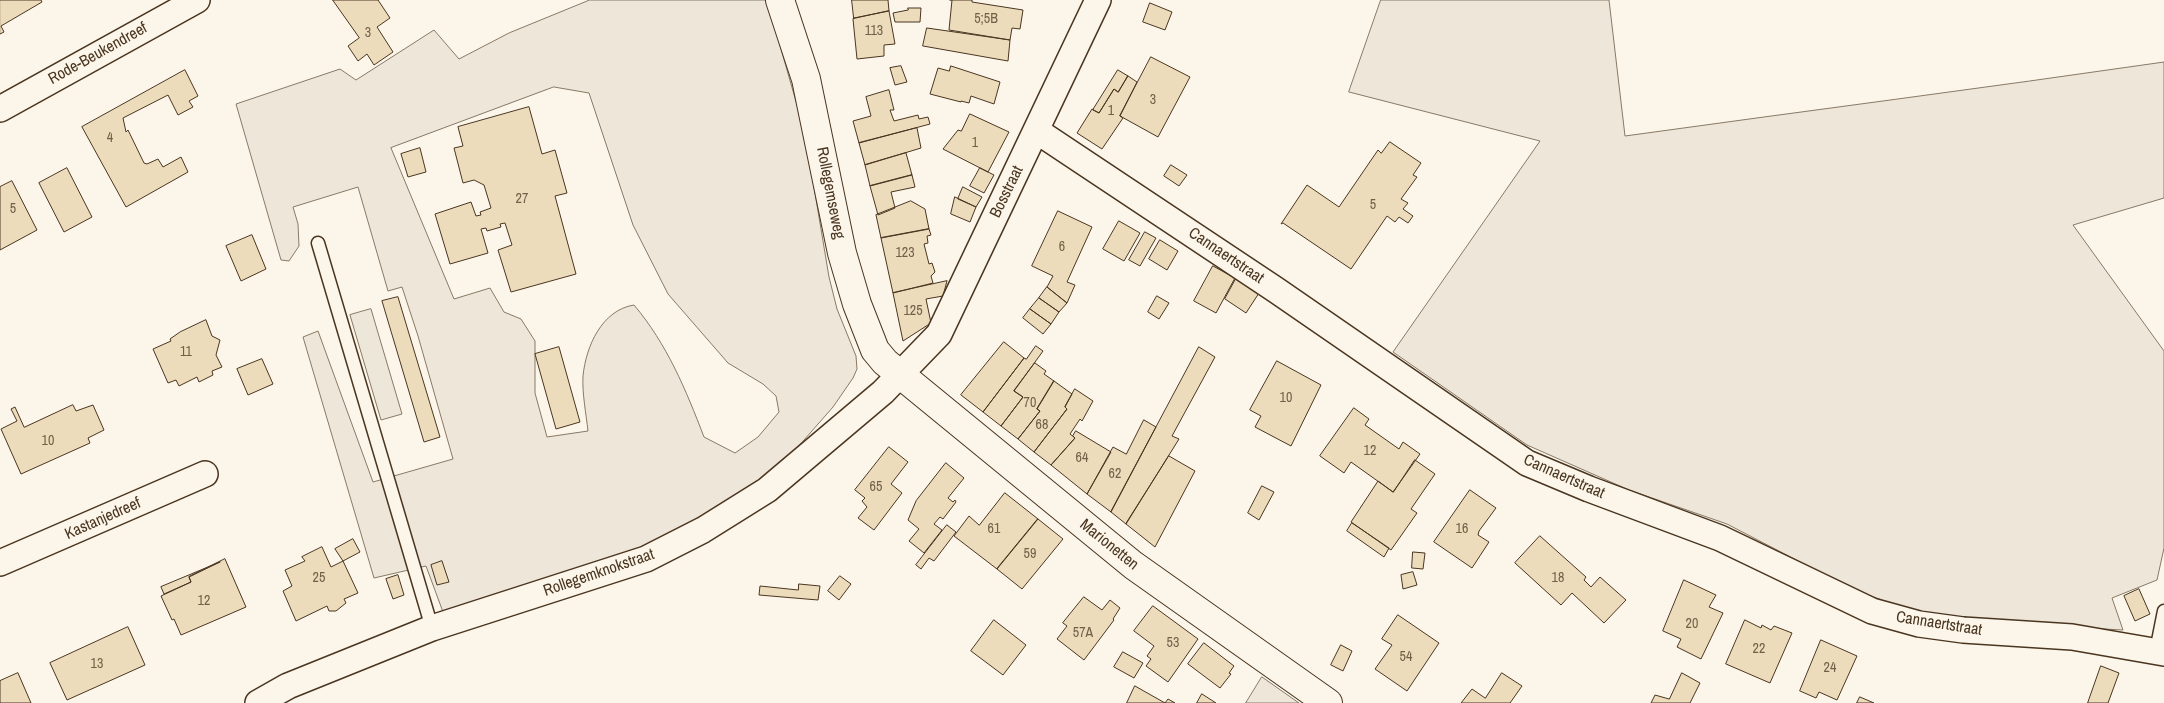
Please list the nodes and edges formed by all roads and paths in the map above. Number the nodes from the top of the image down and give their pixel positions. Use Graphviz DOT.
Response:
graph roads {
  1 [pos="197,0"];
  2 [pos="780,0"];
  3 [pos="1098,0"];
  4 [pos="0,109"];
  5 [pos="1037,131"];
  6 [pos="318,243"];
  7 [pos="900,374"];
  8 [pos="205,474"];
  9 [pos="0,563"];
  10 [pos="2164,611"];
  11 [pos="432,628"];
  12 [pos="2160,652"];
  13 [pos="258,703"];
  14 [pos="1328,703"];
  1 -- 4 [label="street, Rode-Beukendreef"];
  2 -- 7 [label="street, Rollegemseweg"];
  3 -- 5 [label="street, Bosstraat"];
  5 -- 7 [label="street, Bosstraat"];
  5 -- 12 [label="street, Cannaertstraat"];
  6 -- 11 [label="lane"];
  7 -- 11 [label="street, Rollegemknokstraat"];
  7 -- 14 [label="street, Marionetten"];
  8 -- 9 [label="street, Kastanjedreef"];
  10 -- 12 [label="lane"];
  11 -- 13 [label="street, Rollegemknokstraat"];
}
